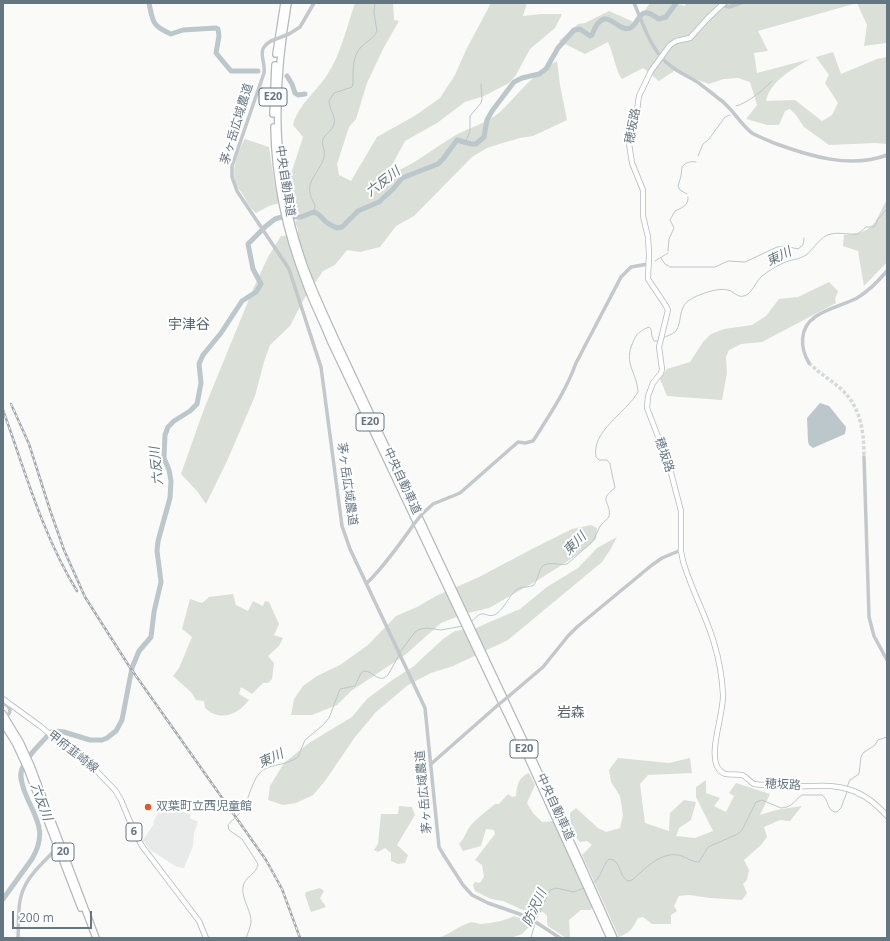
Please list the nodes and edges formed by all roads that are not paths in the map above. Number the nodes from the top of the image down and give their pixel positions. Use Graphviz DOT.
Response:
graph roads {
  1 [pos="284,3"];
  2 [pos="288,3"];
  3 [pos="314,3"];
  4 [pos="634,3"];
  5 [pos="741,3"];
  6 [pos="723,4"];
  7 [pos="662,58"];
  8 [pos="887,155"];
  9 [pos="282,191"];
  10 [pos="648,264"];
  11 [pos="887,271"];
  12 [pos="810,363"];
  13 [pos="864,457"];
  14 [pos="681,550"];
  15 [pos="367,583"];
  16 [pos="887,660"];
  17 [pos="3,699"];
  18 [pos="3,703"];
  19 [pos="4,718"];
  20 [pos="431,764"];
  21 [pos="887,816"];
  22 [pos="59,846"];
  23 [pos="597,904"];
  24 [pos="18,938"];
  25 [pos="92,938"];
  26 [pos="96,938"];
  27 [pos="206,938"];
  28 [pos="560,938"];
  29 [pos="610,938"];
  30 [pos="614,938"];
  1 -- 9 [label="highway, 中央自動車道 / E20"];
  2 -- 9 [label="highway, 中央自動車道 / E20"];
  3 -- 15 [label="street, 茅ヶ岳広域農道, bridge"];
  4 -- 7 [label="street"];
  5 -- 6 [label="street"];
  6 -- 7 [label="main road, 穂坂路"];
  7 -- 8 [label="street"];
  7 -- 10 [label="main road, 穂坂路"];
  9 -- 23 [label="highway, 中央自動車道 / E20"];
  10 -- 14 [label="main road, 穂坂路"];
  10 -- 15 [label="street, bridge"];
  11 -- 12 [label="street"];
  13 -- 16 [label="street"];
  14 -- 20 [label="street, bridge"];
  14 -- 21 [label="main road, 穂坂路"];
  15 -- 20 [label="street, 茅ヶ岳広域農道"];
  17 -- 27 [label="main road, 甲府韮崎線 / 6"];
  18 -- 19 [label="street"];
  19 -- 22 [label="highway, 20"];
  20 -- 28 [label="street, 茅ヶ岳広域農道"];
  22 -- 24 [label="street"];
  22 -- 25 [label="highway, 20"];
  22 -- 26 [label="highway, 20"];
  23 -- 29 [label="highway, 中央自動車道 / E20"];
  23 -- 30 [label="highway, 中央自動車道 / E20"];
}
